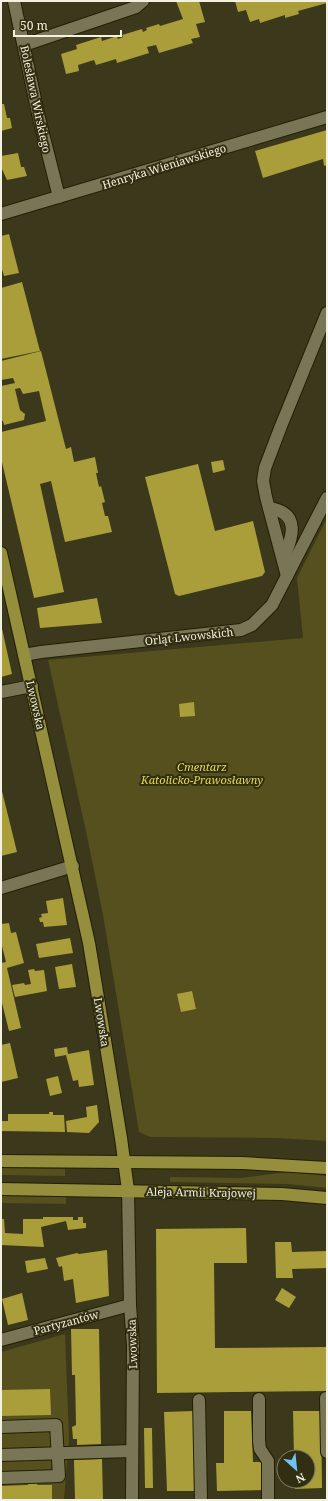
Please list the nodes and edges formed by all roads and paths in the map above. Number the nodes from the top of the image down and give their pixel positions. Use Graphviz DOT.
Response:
graph roads {
  1 [pos="14,1"];
  2 [pos="143,1"];
  3 [pos="24,45"];
  4 [pos="327,117"];
  5 [pos="59,197"];
  6 [pos="1,214"];
  7 [pos="327,313"];
  8 [pos="327,498"];
  9 [pos="269,508"];
  10 [pos="1,553"];
  11 [pos="283,560"];
  12 [pos="287,576"];
  13 [pos="24,655"];
  14 [pos="32,686"];
  15 [pos="1,692"];
  16 [pos="73,866"];
  17 [pos="1,888"];
  18 [pos="1,1161"];
  19 [pos="125,1162"];
  20 [pos="327,1168"];
  21 [pos="1,1189"];
  22 [pos="128,1190"];
  23 [pos="327,1198"];
  24 [pos="130,1305"];
  25 [pos="1,1340"];
  26 [pos="326,1398"];
  27 [pos="258,1399"];
  28 [pos="199,1400"];
  29 [pos="1,1426"];
  30 [pos="132,1451"];
  31 [pos="327,1452"];
  32 [pos="58,1453"];
  33 [pos="1,1455"];
  34 [pos="1,1478"];
  35 [pos="132,1500"];
  36 [pos="201,1500"];
  37 [pos="268,1500"];
  1 -- 3 [label="street, Bolesława Wirskiego"];
  2 -- 3 [label="street"];
  3 -- 5 [label="street, Bolesława Wirskiego"];
  4 -- 5 [label="street, Henryka Wieniawskiego"];
  5 -- 6 [label="street, Henryka Wieniawskiego"];
  7 -- 9 [label="street"];
  8 -- 12 [label="street, Orląt Lwowskich"];
  9 -- 11 [label="street"];
  9 -- 11 [label="street"];
  10 -- 13 [label="main road, Lwowska"];
  11 -- 12 [label="street"];
  12 -- 13 [label="street, Orląt Lwowskich"];
  13 -- 14 [label="main road, Lwowska"];
  14 -- 15 [label="street"];
  14 -- 16 [label="main road, Lwowska"];
  16 -- 17 [label="street"];
  16 -- 19 [label="main road, Lwowska"];
  18 -- 19 [label="main road"];
  19 -- 20 [label="main road"];
  19 -- 22 [label="main road, Lwowska"];
  21 -- 22 [label="main road, Aleja Armii Krajowej"];
  22 -- 23 [label="main road, Aleja Armii Krajowej"];
  22 -- 24 [label="street, Lwowska"];
  24 -- 25 [label="street, Partyzantów"];
  24 -- 30 [label="street, Lwowska"];
  26 -- 31 [label="street"];
  27 -- 37 [label="street"];
  28 -- 36 [label="street"];
  29 -- 32 [label="street"];
  30 -- 32 [label="street"];
  30 -- 35 [label="street, Lwowska"];
  32 -- 33 [label="street"];
  32 -- 34 [label="street"];
}
